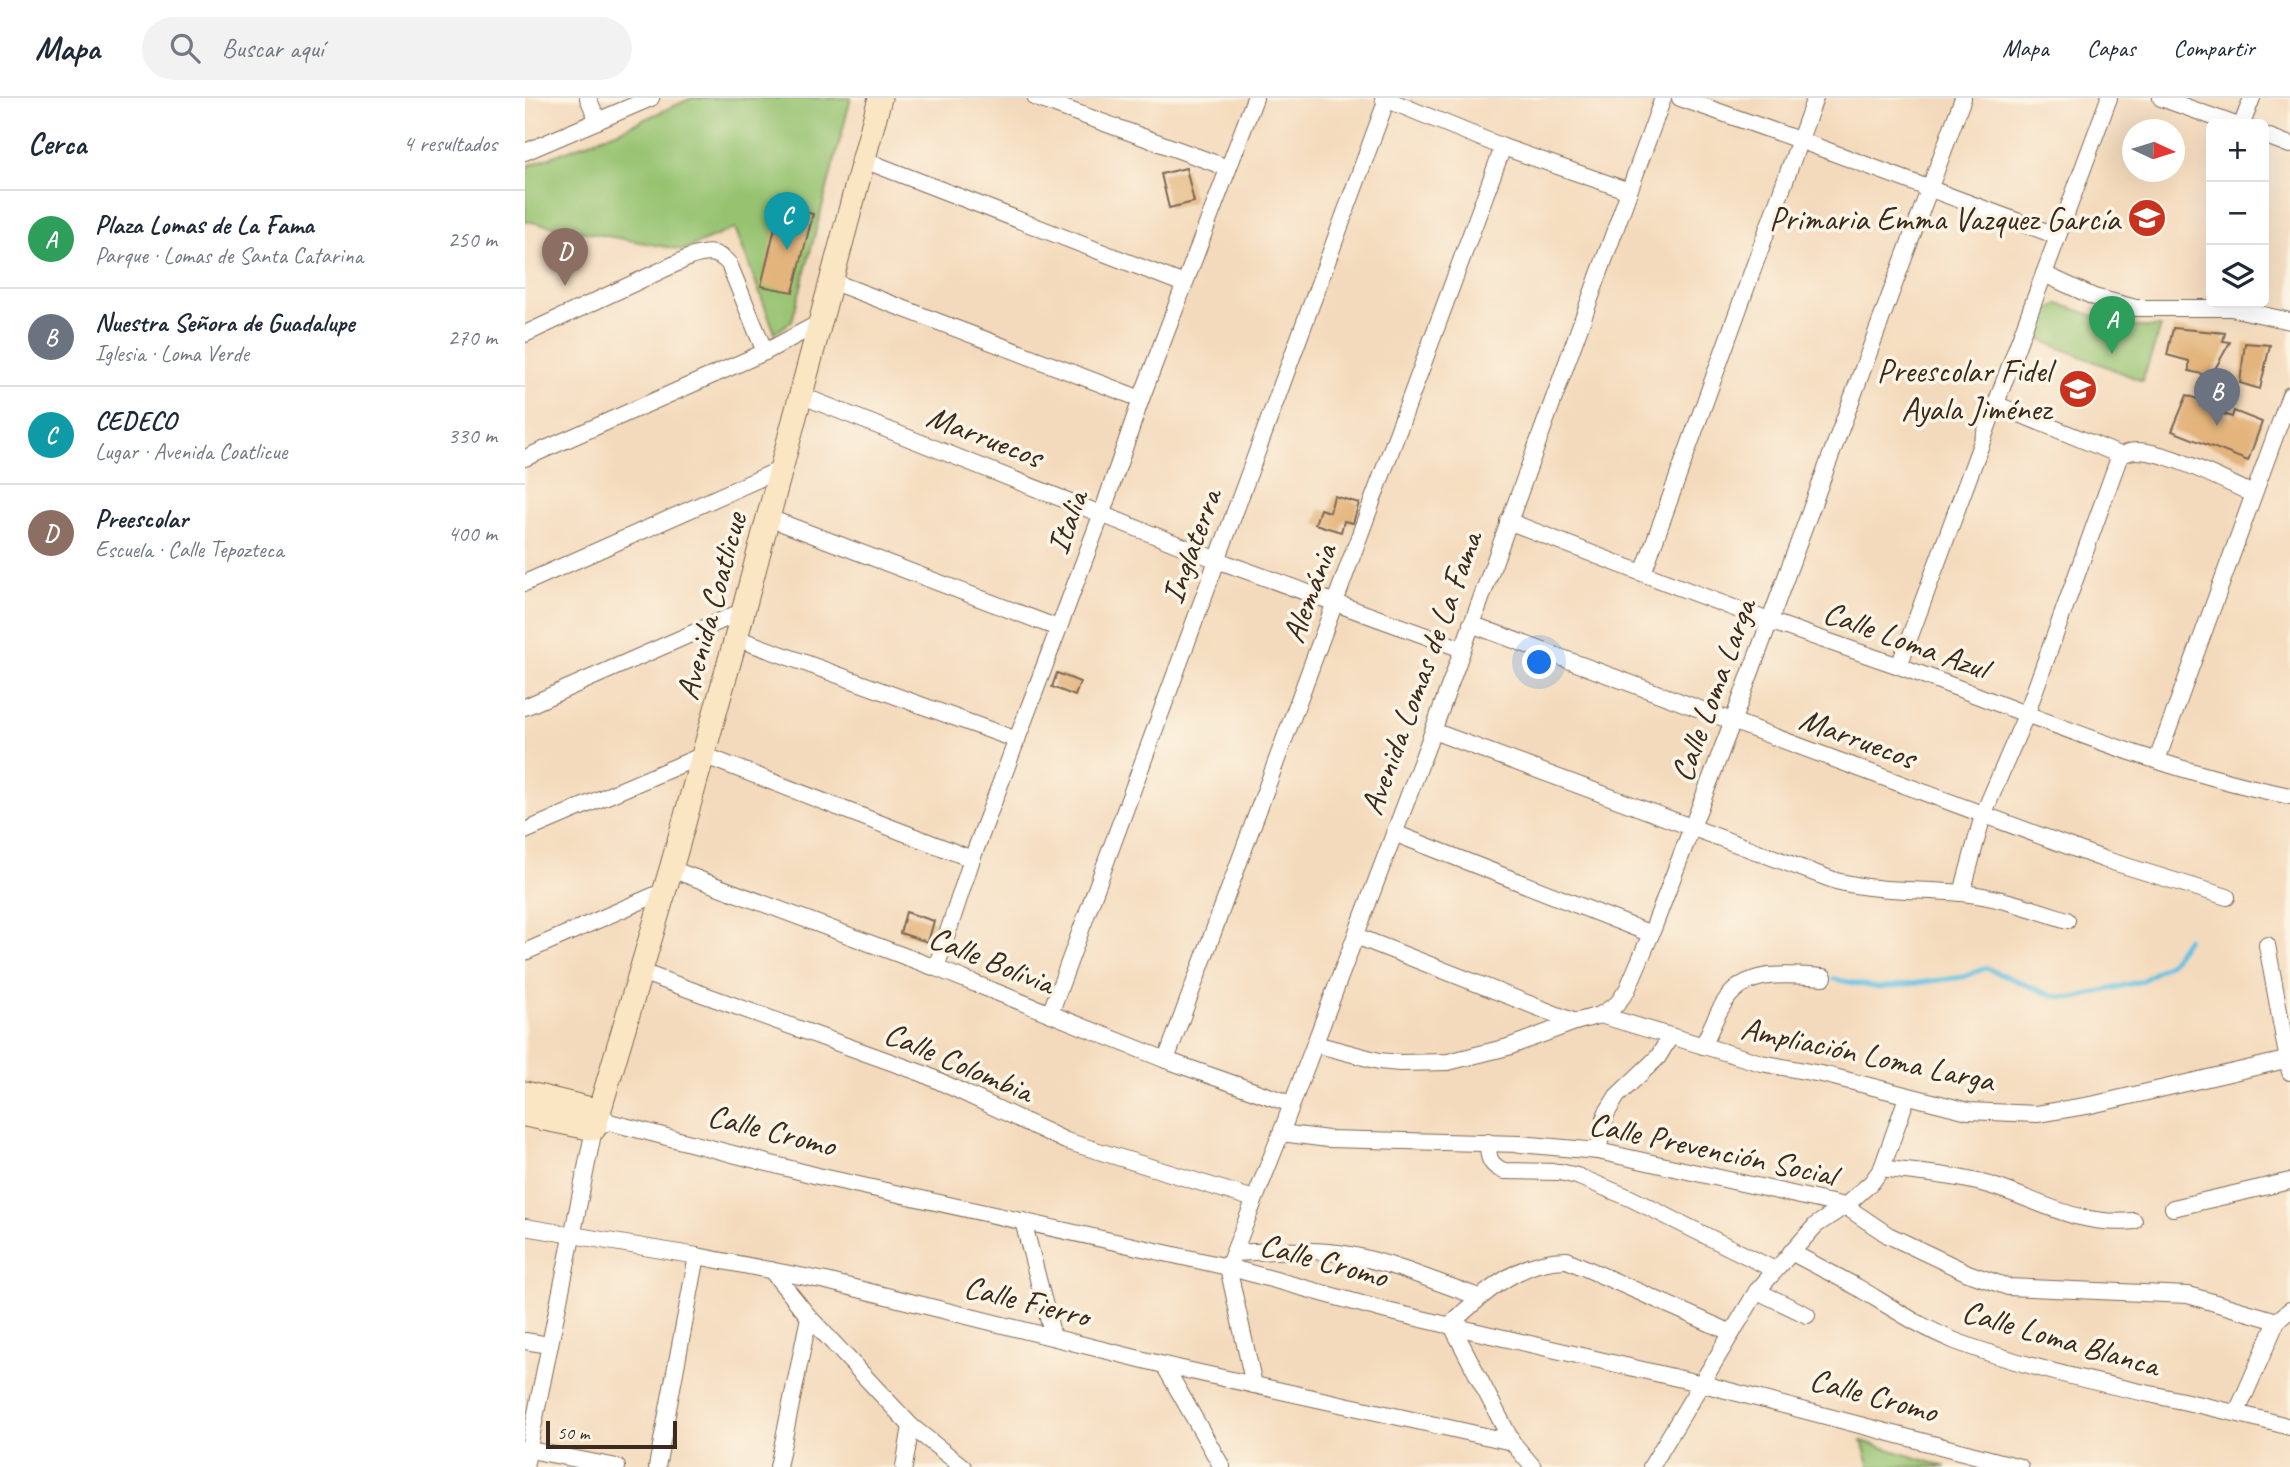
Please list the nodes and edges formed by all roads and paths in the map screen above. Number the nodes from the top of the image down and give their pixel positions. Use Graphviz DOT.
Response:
graph roads {
  1 [pos="588,98"];
  2 [pos="651,98"];
  3 [pos="880,98"];
  4 [pos="1037,98"];
  5 [pos="1255,98"];
  6 [pos="1663,98"];
  7 [pos="1680,98"];
  8 [pos="1815,98"];
  9 [pos="1963,98"];
  10 [pos="2109,98"];
  11 [pos="2161,98"];
  12 [pos="2252,98"];
  13 [pos="1385,99"];
  14 [pos="2219,119"];
  15 [pos="2244,119"];
  16 [pos="598,121"];
  17 [pos="2269,137"];
  18 [pos="1799,140"];
  19 [pos="2290,145"];
  20 [pos="1503,146"];
  21 [pos="525,152"];
  22 [pos="864,160"];
  23 [pos="1228,168"];
  24 [pos="1930,188"];
  25 [pos="1629,191"];
  26 [pos="2057,236"];
  27 [pos="2044,274"];
  28 [pos="831,281"];
  29 [pos="1184,284"];
  30 [pos="821,321"];
  31 [pos="2290,321"];
  32 [pos="525,334"];
  33 [pos="765,352"];
  34 [pos="800,395"];
  35 [pos="2290,395"];
  36 [pos="1141,399"];
  37 [pos="1995,404"];
  38 [pos="2120,455"];
  39 [pos="525,457"];
  40 [pos="782,469"];
  41 [pos="2253,494"];
  42 [pos="1102,513"];
  43 [pos="769,518"];
  44 [pos="1508,521"];
  45 [pos="1217,560"];
  46 [pos="1643,573"];
  47 [pos="525,583"];
  48 [pos="1335,605"];
  49 [pos="743,611"];
  50 [pos="1769,621"];
  51 [pos="1471,624"];
  52 [pos="1058,628"];
  53 [pos="736,638"];
  54 [pos="1462,649"];
  55 [pos="1899,666"];
  56 [pos="525,707"];
  57 [pos="2026,715"];
  58 [pos="1732,723"];
  59 [pos="1433,731"];
  60 [pos="1017,740"];
  61 [pos="703,755"];
  62 [pos="2157,760"];
  63 [pos="2290,796"];
  64 [pos="1983,815"];
  65 [pos="1693,827"];
  66 [pos="525,831"];
  67 [pos="1394,833"];
  68 [pos="972,859"];
  69 [pos="668,880"];
  70 [pos="1962,893"];
  71 [pos="2227,897"];
  72 [pos="2067,920"];
  73 [pos="1651,934"];
  74 [pos="1356,936"];
  75 [pos="2267,945"];
  76 [pos="525,952"];
  77 [pos="936,968"];
  78 [pos="641,972"];
  79 [pos="1824,977"];
  80 [pos="2282,988"];
  81 [pos="1050,1014"];
  82 [pos="1600,1015"];
  83 [pos="1575,1022"];
  84 [pos="1670,1037"];
  85 [pos="1315,1044"];
  86 [pos="1703,1046"];
  87 [pos="1166,1060"];
  88 [pos="2289,1063"];
  89 [pos="525,1093"];
  90 [pos="1907,1097"];
  91 [pos="1291,1104"];
  92 [pos="525,1115"];
  93 [pos="600,1121"];
  94 [pos="1281,1133"];
  95 [pos="1488,1142"];
  96 [pos="1598,1151"];
  97 [pos="1882,1168"];
  98 [pos="2290,1181"];
  99 [pos="1254,1199"];
  100 [pos="1845,1206"];
  101 [pos="2173,1208"];
  102 [pos="1023,1221"];
  103 [pos="2134,1221"];
  104 [pos="525,1227"];
  105 [pos="571,1236"];
  106 [pos="1791,1252"];
  107 [pos="697,1256"];
  108 [pos="1231,1260"];
  109 [pos="771,1270"];
  110 [pos="1775,1270"];
  111 [pos="1757,1291"];
  112 [pos="1479,1297"];
  113 [pos="2290,1310"];
  114 [pos="1807,1315"];
  115 [pos="809,1317"];
  116 [pos="2277,1321"];
  117 [pos="1451,1324"];
  118 [pos="1732,1333"];
  119 [pos="1053,1337"];
  120 [pos="525,1341"];
  121 [pos="549,1345"];
  122 [pos="1164,1365"];
  123 [pos="1703,1384"];
  124 [pos="1254,1385"];
  125 [pos="2237,1412"];
  126 [pos="911,1426"];
  127 [pos="2290,1426"];
  128 [pos="1512,1442"];
  129 [pos="527,1450"];
  130 [pos="526,1467"];
  131 [pos="617,1467"];
  132 [pos="657,1467"];
  133 [pos="778,1467"];
  134 [pos="904,1467"];
  135 [pos="963,1467"];
  136 [pos="1222,1467"];
  137 [pos="1533,1467"];
  138 [pos="1651,1467"];
  139 [pos="2021,1467"];
  1 -- 16 [label="street"];
  2 -- 16 [label="street"];
  3 -- 22 [label="street, Avenida Coatlicue"];
  4 -- 23 [label="street"];
  5 -- 23 [label="street, Italia"];
  6 -- 25 [label="street, Avenida Lomas de La Fama"];
  7 -- 18 [label="street"];
  8 -- 18 [label="street"];
  9 -- 24 [label="street, Calle Loma Larga"];
  10 -- 26 [label="street"];
  11 -- 14 [label="street"];
  12 -- 15 [label="street"];
  13 -- 20 [label="street"];
  13 -- 45 [label="street, Inglaterra"];
  16 -- 21 [label="street"];
  17 -- 19 [label="street"];
  18 -- 24 [label="street"];
  18 -- 46 [label="street"];
  20 -- 25 [label="street"];
  20 -- 48 [label="street, Alemánia"];
  22 -- 28 [label="street, Avenida Coatlicue"];
  22 -- 29 [label="street"];
  23 -- 29 [label="street, Italia"];
  24 -- 26 [label="street"];
  24 -- 50 [label="street, Calle Loma Larga"];
  25 -- 44 [label="street, Avenida Lomas de La Fama"];
  26 -- 27 [label="street"];
  27 -- 31 [label="street"];
  27 -- 37 [label="street"];
  28 -- 30 [label="street, Avenida Coatlicue"];
  28 -- 36 [label="street"];
  29 -- 36 [label="street, Italia"];
  30 -- 33 [label="street"];
  30 -- 34 [label="street, Avenida Coatlicue"];
  32 -- 33 [label="street"];
  33 -- 39 [label="street"];
  34 -- 40 [label="street, Avenida Coatlicue"];
  34 -- 42 [label="street, Marruecos"];
  35 -- 41 [label="street"];
  36 -- 42 [label="street, Italia"];
  37 -- 38 [label="street"];
  37 -- 55 [label="street"];
  38 -- 41 [label="street"];
  38 -- 57 [label="street"];
  40 -- 43 [label="street, Avenida Coatlicue"];
  40 -- 47 [label="street"];
  41 -- 62 [label="street"];
  42 -- 45 [label="street, Marruecos"];
  42 -- 52 [label="street, Italia"];
  43 -- 49 [label="street, Avenida Coatlicue"];
  43 -- 52 [label="street"];
  44 -- 46 [label="street, Calle Loma Azul"];
  44 -- 51 [label="street, Avenida Lomas de La Fama"];
  45 -- 48 [label="street, Marruecos"];
  45 -- 81 [label="street, Inglaterra"];
  46 -- 50 [label="street, Calle Loma Azul"];
  48 -- 54 [label="street, Marruecos"];
  48 -- 87 [label="street, Alemánia"];
  49 -- 53 [label="street, Avenida Coatlicue"];
  49 -- 56 [label="street"];
  50 -- 55 [label="street, Calle Loma Azul"];
  50 -- 58 [label="street, Calle Loma Larga"];
  51 -- 54 [label="street, Avenida Lomas de La Fama"];
  51 -- 58 [label="street, Marruecos"];
  52 -- 60 [label="street, Italia"];
  53 -- 60 [label="street"];
  53 -- 61 [label="street, Avenida Coatlicue"];
  54 -- 59 [label="street, Avenida Lomas de La Fama"];
  55 -- 57 [label="street, Calle Loma Azul"];
  57 -- 62 [label="street, Calle Loma Azul"];
  57 -- 64 [label="street"];
  58 -- 64 [label="street, Marruecos"];
  58 -- 65 [label="street, Calle Loma Larga"];
  59 -- 65 [label="street"];
  59 -- 67 [label="street, Avenida Lomas de La Fama"];
  60 -- 68 [label="street, Italia"];
  61 -- 66 [label="street"];
  61 -- 68 [label="street"];
  61 -- 69 [label="street, Avenida Coatlicue"];
  62 -- 63 [label="street, Calle Loma Azul"];
  64 -- 70 [label="street"];
  64 -- 71 [label="street, Marruecos"];
  65 -- 70 [label="street"];
  65 -- 73 [label="street, Calle Loma Larga"];
  67 -- 73 [label="street"];
  67 -- 74 [label="street, Avenida Lomas de La Fama"];
  68 -- 77 [label="street, Italia"];
  69 -- 76 [label="street"];
  69 -- 77 [label="street, Calle Bolivia"];
  69 -- 78 [label="street, Avenida Coatlicue"];
  70 -- 72 [label="street"];
  73 -- 82 [label="street, Calle Loma Larga"];
  74 -- 83 [label="street"];
  74 -- 85 [label="street, Avenida Lomas de La Fama"];
  75 -- 80 [label="street"];
  77 -- 81 [label="street, Calle Bolivia"];
  78 -- 93 [label="street, Avenida Coatlicue"];
  78 -- 99 [label="street, Calle Colombia"];
  79 -- 86 [label="street"];
  80 -- 88 [label="street"];
  81 -- 87 [label="street, Calle Bolivia"];
  82 -- 83 [label="street, Calle Loma Larga"];
  82 -- 84 [label="street, Ampliación Loma Larga"];
  83 -- 85 [label="street, Calle Loma Larga"];
  84 -- 86 [label="street, Ampliación Loma Larga"];
  84 -- 96 [label="street"];
  85 -- 91 [label="street, Avenida Lomas de La Fama"];
  86 -- 90 [label="street, Ampliación Loma Larga"];
  87 -- 91 [label="street, Calle Bolivia"];
  88 -- 90 [label="street, Ampliación Loma Larga"];
  89 -- 93 [label="street, Calle Cromo"];
  90 -- 97 [label="street"];
  91 -- 94 [label="street, Avenida Lomas de La Fama"];
  92 -- 93 [label="street, Calle Cromo"];
  93 -- 102 [label="street, Calle Cromo"];
  93 -- 105 [label="street"];
  94 -- 95 [label="street, Calle Prevención Social"];
  94 -- 99 [label="street, Avenida Lomas de La Fama"];
  95 -- 96 [label="street, Calle Prevención Social"];
  95 -- 110 [label="street"];
  96 -- 100 [label="street, Calle Prevención Social"];
  97 -- 100 [label="street"];
  97 -- 103 [label="street"];
  98 -- 101 [label="street"];
  99 -- 108 [label="street, Avenida Lomas de La Fama"];
  100 -- 106 [label="street"];
  100 -- 116 [label="street, Calle Prevención Social"];
  102 -- 108 [label="street, Calle Cromo"];
  102 -- 119 [label="street"];
  104 -- 105 [label="street, Calle Fierro"];
  105 -- 107 [label="street, Calle Fierro"];
  105 -- 121 [label="street"];
  106 -- 110 [label="street"];
  106 -- 125 [label="street, Calle Loma Blanca"];
  107 -- 109 [label="street, Calle Fierro"];
  107 -- 132 [label="street"];
  108 -- 112 [label="street"];
  108 -- 117 [label="street, Calle Cromo"];
  108 -- 124 [label="street"];
  109 -- 115 [label="street"];
  109 -- 119 [label="street, Calle Fierro"];
  110 -- 111 [label="street"];
  111 -- 114 [label="street"];
  111 -- 118 [label="street"];
  112 -- 117 [label="street"];
  112 -- 118 [label="street"];
  113 -- 116 [label="street"];
  115 -- 126 [label="street"];
  115 -- 133 [label="street"];
  116 -- 125 [label="street"];
  117 -- 123 [label="street, Calle Cromo"];
  117 -- 128 [label="street"];
  118 -- 123 [label="street"];
  119 -- 122 [label="street, Calle Fierro"];
  120 -- 121 [label="street"];
  121 -- 129 [label="street"];
  122 -- 124 [label="street, Calle Fierro"];
  122 -- 136 [label="street"];
  123 -- 138 [label="street"];
  123 -- 139 [label="street, Calle Cromo"];
  124 -- 128 [label="street, Calle Fierro"];
  125 -- 127 [label="street, Calle Loma Blanca"];
  126 -- 134 [label="street"];
  126 -- 135 [label="street"];
  128 -- 137 [label="street"];
  129 -- 130 [label="street"];
  129 -- 131 [label="street"];
}
